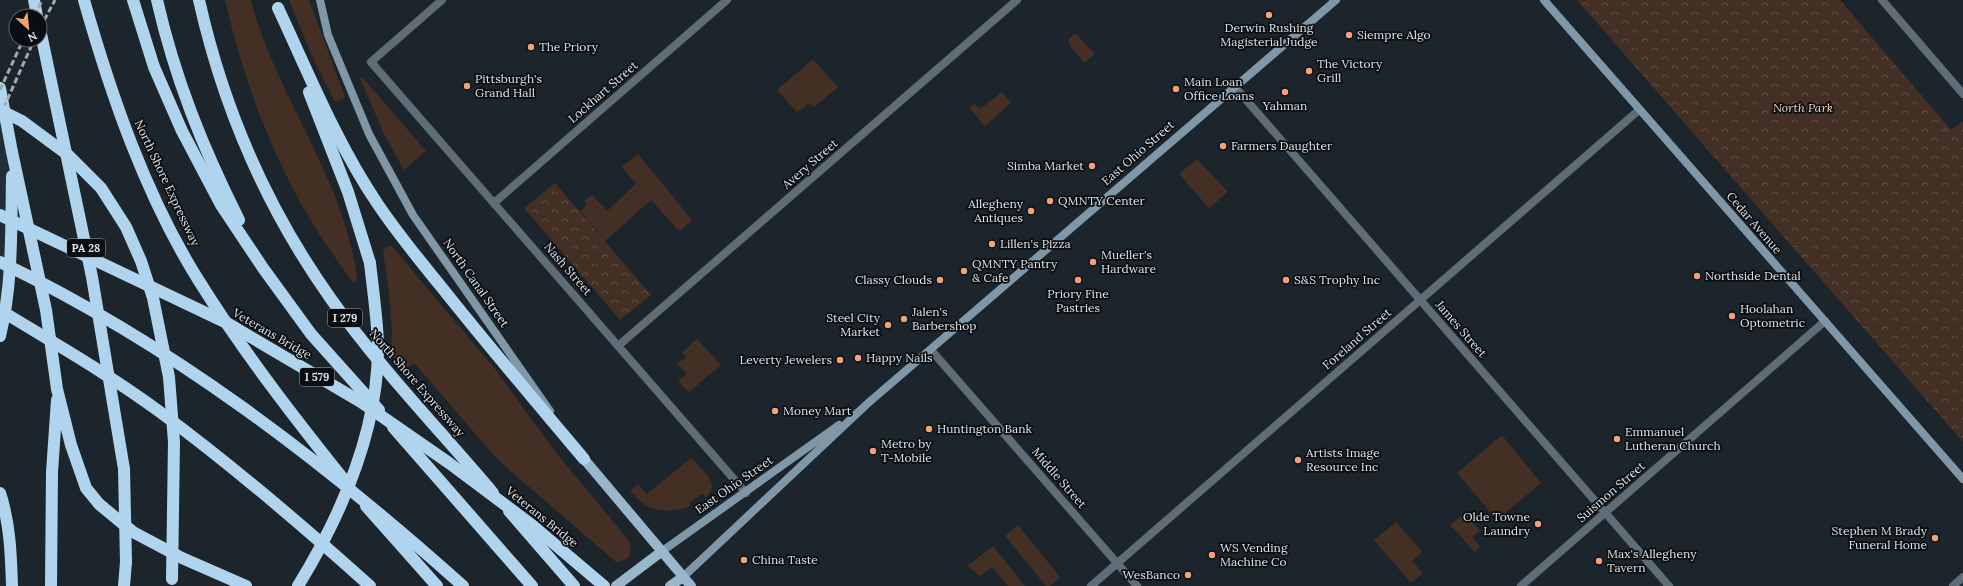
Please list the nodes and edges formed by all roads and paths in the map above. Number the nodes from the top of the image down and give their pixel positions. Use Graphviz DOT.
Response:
graph roads {
  1 [pos="84,0"];
  2 [pos="133,0"];
  3 [pos="156,0"];
  4 [pos="199,0"];
  5 [pos="320,0"];
  6 [pos="442,0"];
  7 [pos="727,0"];
  8 [pos="1017,0"];
  9 [pos="1336,0"];
  10 [pos="1544,0"];
  11 [pos="1882,0"];
  12 [pos="276,4"];
  13 [pos="44,48"];
  14 [pos="1235,87"];
  15 [pos="0,88"];
  16 [pos="1963,94"];
  17 [pos="0,110"];
  18 [pos="1639,110"];
  19 [pos="12,152"];
  20 [pos="494,203"];
  21 [pos="0,216"];
  22 [pos="0,262"];
  23 [pos="263,268"];
  24 [pos="1421,300"];
  25 [pos="0,310"];
  26 [pos="1826,321"];
  27 [pos="0,336"];
  28 [pos="618,346"];
  29 [pos="931,350"];
  30 [pos="57,389"];
  31 [pos="867,404"];
  32 [pos="584,459"];
  33 [pos="1963,479"];
  34 [pos="0,493"];
  35 [pos="746,493"];
  36 [pos="1605,513"];
  37 [pos="661,552"];
  38 [pos="1117,563"];
  39 [pos="683,577"];
  40 [pos="1963,577"];
  41 [pos="172,582"];
  42 [pos="12,586"];
  43 [pos="52,586"];
  44 [pos="124,586"];
  45 [pos="246,586"];
  46 [pos="298,586"];
  47 [pos="370,586"];
  48 [pos="437,586"];
  49 [pos="463,586"];
  50 [pos="532,586"];
  51 [pos="574,586"];
  52 [pos="604,586"];
  53 [pos="616,586"];
  54 [pos="670,586"];
  55 [pos="691,586"];
  56 [pos="1091,586"];
  57 [pos="1137,586"];
  58 [pos="1521,586"];
  59 [pos="1669,586"];
  60 [pos="1953,586"];
  1 -- 48 [label="highway, North Shore Expressway"];
  2 -- 23 [label="highway"];
  3 -- 23 [label="highway"];
  4 -- 51 [label="highway, North Shore Expressway / I 279"];
  5 -- 32 [label="street, North Canal Street"];
  6 -- 20 [label="street, Nash Street"];
  7 -- 20 [label="street, Lockhart Street"];
  8 -- 28 [label="street, Avery Street"];
  9 -- 14 [label="street, East Ohio Street"];
  10 -- 18 [label="street, Cedar Avenue"];
  11 -- 16 [label="street"];
  12 -- 32 [label="highway"];
  12 -- 46 [label="highway, bridge"];
  13 -- 44 [label="highway, PA 28, bridge"];
  14 -- 24 [label="street, James Street"];
  14 -- 29 [label="street, East Ohio Street"];
  15 -- 19 [label="highway"];
  17 -- 41 [label="highway, bridge"];
  18 -- 24 [label="street, Foreland Street"];
  18 -- 26 [label="street, Cedar Avenue"];
  19 -- 27 [label="highway"];
  19 -- 30 [label="highway"];
  20 -- 28 [label="street, Nash Street"];
  21 -- 52 [label="highway, Veterans Bridge / I 579, bridge"];
  22 -- 49 [label="highway, bridge"];
  23 -- 50 [label="highway"];
  24 -- 36 [label="street, James Street"];
  24 -- 38 [label="street, Foreland Street"];
  25 -- 47 [label="highway, bridge"];
  26 -- 33 [label="street, Cedar Avenue"];
  26 -- 36 [label="street, Suismon Street"];
  28 -- 35 [label="street, Nash Street"];
  29 -- 31 [label="street, East Ohio Street"];
  29 -- 38 [label="street, Middle Street"];
  30 -- 43 [label="highway"];
  30 -- 45 [label="highway"];
  31 -- 35 [label="street, East Ohio Street"];
  31 -- 39 [label="street, East Ohio Street"];
  32 -- 37 [label="main road, North Canal Street"];
  34 -- 42 [label="highway"];
  35 -- 37 [label="street, East Ohio Street"];
  36 -- 58 [label="street, Suismon Street"];
  36 -- 59 [label="street, James Street"];
  37 -- 39 [label="main road, North Canal Street"];
  37 -- 53 [label="main road, East Ohio Street"];
  38 -- 56 [label="street, Foreland Street"];
  38 -- 57 [label="street, Middle Street"];
  39 -- 54 [label="main road, East Ohio Street"];
  39 -- 55 [label="main road, North Canal Street"];
  40 -- 60 [label="street"];
}
